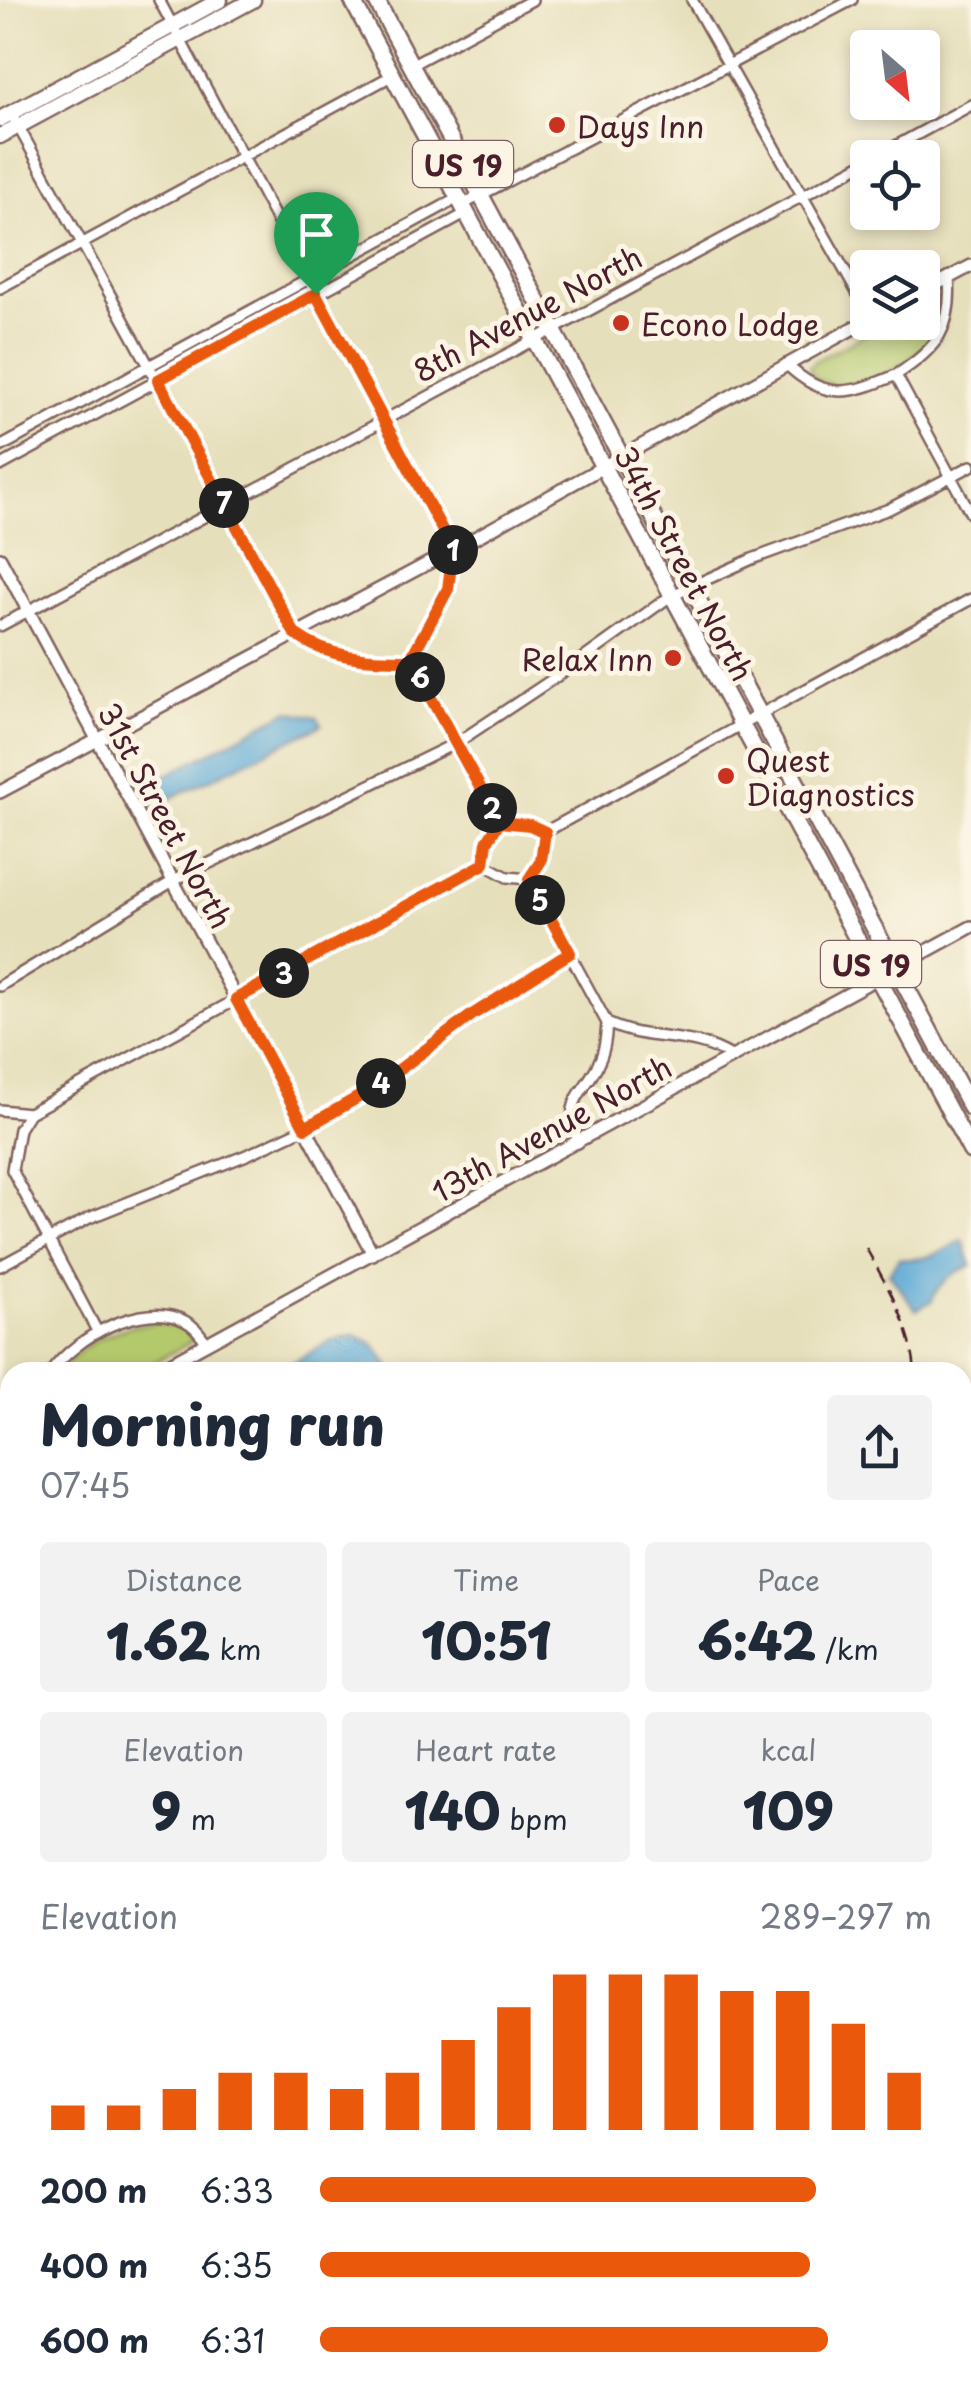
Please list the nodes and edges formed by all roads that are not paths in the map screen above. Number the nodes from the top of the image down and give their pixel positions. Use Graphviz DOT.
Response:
graph roads {
  1 [pos="159,0"];
  2 [pos="220,0"];
  3 [pos="253,0"];
  4 [pos="352,0"];
  5 [pos="376,0"];
  6 [pos="532,0"];
  7 [pos="692,0"];
  8 [pos="852,0"];
  9 [pos="176,32"];
  10 [pos="728,64"];
  11 [pos="410,65"];
  12 [pos="392,76"];
  13 [pos="971,106"];
  14 [pos="10,119"];
  15 [pos="0,136"];
  16 [pos="906,140"];
  17 [pos="243,156"];
  18 [pos="850,170"];
  19 [pos="803,195"];
  20 [pos="480,196"];
  21 [pos="462,205"];
  22 [pos="83,243"];
  23 [pos="971,266"];
  24 [pos="949,278"];
  25 [pos="308,279"];
  26 [pos="850,280"];
  27 [pos="940,283"];
  28 [pos="0,288"];
  29 [pos="316,294"];
  30 [pos="551,328"];
  31 [pos="850,330"];
  32 [pos="533,338"];
  33 [pos="786,364"];
  34 [pos="150,366"];
  35 [pos="896,375"];
  36 [pos="158,380"];
  37 [pos="384,418"];
  38 [pos="0,447"];
  39 [pos="620,455"];
  40 [pos="0,466"];
  41 [pos="602,466"];
  42 [pos="971,466"];
  43 [pos="952,478"];
  44 [pos="224,503"];
  45 [pos="971,514"];
  46 [pos="453,550"];
  47 [pos="0,558"];
  48 [pos="690,586"];
  49 [pos="672,594"];
  50 [pos="971,599"];
  51 [pos="29,610"];
  52 [pos="0,626"];
  53 [pos="295,634"];
  54 [pos="410,660"];
  55 [pos="760,714"];
  56 [pos="742,724"];
  57 [pos="97,739"];
  58 [pos="458,742"];
  59 [pos="0,792"];
  60 [pos="499,822"];
  61 [pos="545,832"];
  62 [pos="828,841"];
  63 [pos="810,851"];
  64 [pos="484,864"];
  65 [pos="529,879"];
  66 [pos="173,881"];
  67 [pos="971,927"];
  68 [pos="570,953"];
  69 [pos="896,967"];
  70 [pos="878,977"];
  71 [pos="0,986"];
  72 [pos="236,999"];
  73 [pos="608,1023"];
  74 [pos="733,1057"];
  75 [pos="968,1096"];
  76 [pos="944,1100"];
  77 [pos="0,1110"];
  78 [pos="29,1113"];
  79 [pos="305,1128"];
  80 [pos="578,1142"];
  81 [pos="971,1151"];
  82 [pos="0,1164"];
  83 [pos="12,1170"];
  84 [pos="48,1240"];
  85 [pos="372,1254"];
  86 [pos="0,1266"];
  87 [pos="97,1331"];
  88 [pos="207,1343"];
  89 [pos="58,1362"];
  90 [pos="172,1362"];
  1 -- 9 [label="street"];
  2 -- 9 [label="main road"];
  3 -- 9 [label="main road"];
  4 -- 12 [label="highway, 34th Street North / US 19"];
  5 -- 11 [label="highway, 34th Street North / US 19"];
  6 -- 11 [label="street"];
  7 -- 10 [label="street"];
  8 -- 10 [label="street"];
  9 -- 14 [label="main road"];
  9 -- 17 [label="street"];
  10 -- 19 [label="street"];
  10 -- 20 [label="street"];
  11 -- 20 [label="highway, 34th Street North / US 19"];
  12 -- 17 [label="street"];
  12 -- 21 [label="highway, 34th Street North / US 19"];
  13 -- 16 [label="street, 8th Avenue North"];
  14 -- 15 [label="main road"];
  14 -- 22 [label="street"];
  17 -- 22 [label="street"];
  17 -- 25 [label="street"];
  18 -- 19 [label="street, 8th Avenue North"];
  19 -- 26 [label="street"];
  19 -- 30 [label="street, 8th Avenue North"];
  20 -- 21 [label="street"];
  20 -- 30 [label="highway, 34th Street North / US 19"];
  21 -- 25 [label="street"];
  21 -- 29 [label="street"];
  21 -- 32 [label="highway, 34th Street North / US 19"];
  22 -- 28 [label="street"];
  22 -- 34 [label="street"];
  23 -- 24 [label="street"];
  24 -- 27 [label="street"];
  24 -- 35 [label="street"];
  25 -- 29 [label="street"];
  25 -- 34 [label="street"];
  29 -- 36 [label="street"];
  29 -- 37 [label="street"];
  30 -- 32 [label="street, 8th Avenue North"];
  30 -- 39 [label="highway, 34th Street North / US 19"];
  31 -- 33 [label="street"];
  32 -- 37 [label="street, 8th Avenue North"];
  32 -- 41 [label="highway, 34th Street North / US 19"];
  33 -- 35 [label="street"];
  33 -- 39 [label="street"];
  34 -- 36 [label="street"];
  34 -- 38 [label="street"];
  35 -- 43 [label="street"];
  36 -- 40 [label="street"];
  36 -- 44 [label="street"];
  37 -- 44 [label="street, 8th Avenue North"];
  37 -- 46 [label="street"];
  39 -- 41 [label="street"];
  39 -- 48 [label="highway, 34th Street North / US 19"];
  41 -- 46 [label="street"];
  41 -- 49 [label="highway, 34th Street North / US 19"];
  42 -- 43 [label="street"];
  43 -- 45 [label="street"];
  43 -- 48 [label="street"];
  44 -- 51 [label="street, 8th Avenue North"];
  44 -- 53 [label="street"];
  46 -- 53 [label="street"];
  46 -- 54 [label="street"];
  47 -- 51 [label="street, 31st Street North"];
  48 -- 49 [label="street"];
  48 -- 55 [label="highway, 34th Street North / US 19"];
  49 -- 56 [label="highway, 34th Street North / US 19"];
  49 -- 58 [label="street"];
  50 -- 55 [label="street"];
  51 -- 52 [label="street, 8th Avenue North"];
  51 -- 57 [label="street, 31st Street North"];
  53 -- 54 [label="street"];
  53 -- 57 [label="street"];
  54 -- 58 [label="street"];
  55 -- 56 [label="street"];
  55 -- 62 [label="highway, 34th Street North / US 19"];
  56 -- 61 [label="street"];
  56 -- 63 [label="highway, 34th Street North / US 19"];
  57 -- 59 [label="street"];
  57 -- 66 [label="street, 31st Street North"];
  58 -- 60 [label="street"];
  58 -- 66 [label="street"];
  60 -- 61 [label="street"];
  60 -- 64 [label="street"];
  61 -- 65 [label="street"];
  62 -- 63 [label="highway"];
  62 -- 69 [label="highway, 34th Street North / US 19"];
  63 -- 70 [label="highway, 34th Street North / US 19"];
  64 -- 65 [label="street"];
  64 -- 72 [label="street"];
  65 -- 68 [label="street"];
  66 -- 71 [label="street"];
  66 -- 72 [label="street, 31st Street North"];
  67 -- 69 [label="street, 13th Avenue North"];
  68 -- 73 [label="street"];
  68 -- 79 [label="street"];
  69 -- 70 [label="street, 13th Avenue North"];
  69 -- 75 [label="highway, 34th Street North / US 19"];
  70 -- 74 [label="street, 13th Avenue North"];
  70 -- 76 [label="highway, 34th Street North / US 19"];
  72 -- 78 [label="street"];
  72 -- 79 [label="street, 31st Street North"];
  73 -- 74 [label="street"];
  73 -- 80 [label="street"];
  74 -- 80 [label="street, 13th Avenue North"];
  75 -- 76 [label="street"];
  76 -- 81 [label="highway, 34th Street North / US 19"];
  77 -- 78 [label="street"];
  78 -- 83 [label="street"];
  79 -- 84 [label="street"];
  79 -- 85 [label="street, 31st Street North"];
  80 -- 85 [label="street, 13th Avenue North"];
  82 -- 83 [label="street"];
  83 -- 84 [label="street"];
  84 -- 86 [label="street"];
  84 -- 87 [label="street"];
  85 -- 88 [label="street, 13th Avenue North"];
  87 -- 88 [label="street"];
  87 -- 89 [label="street"];
  88 -- 90 [label="street, 13th Avenue North"];
}
